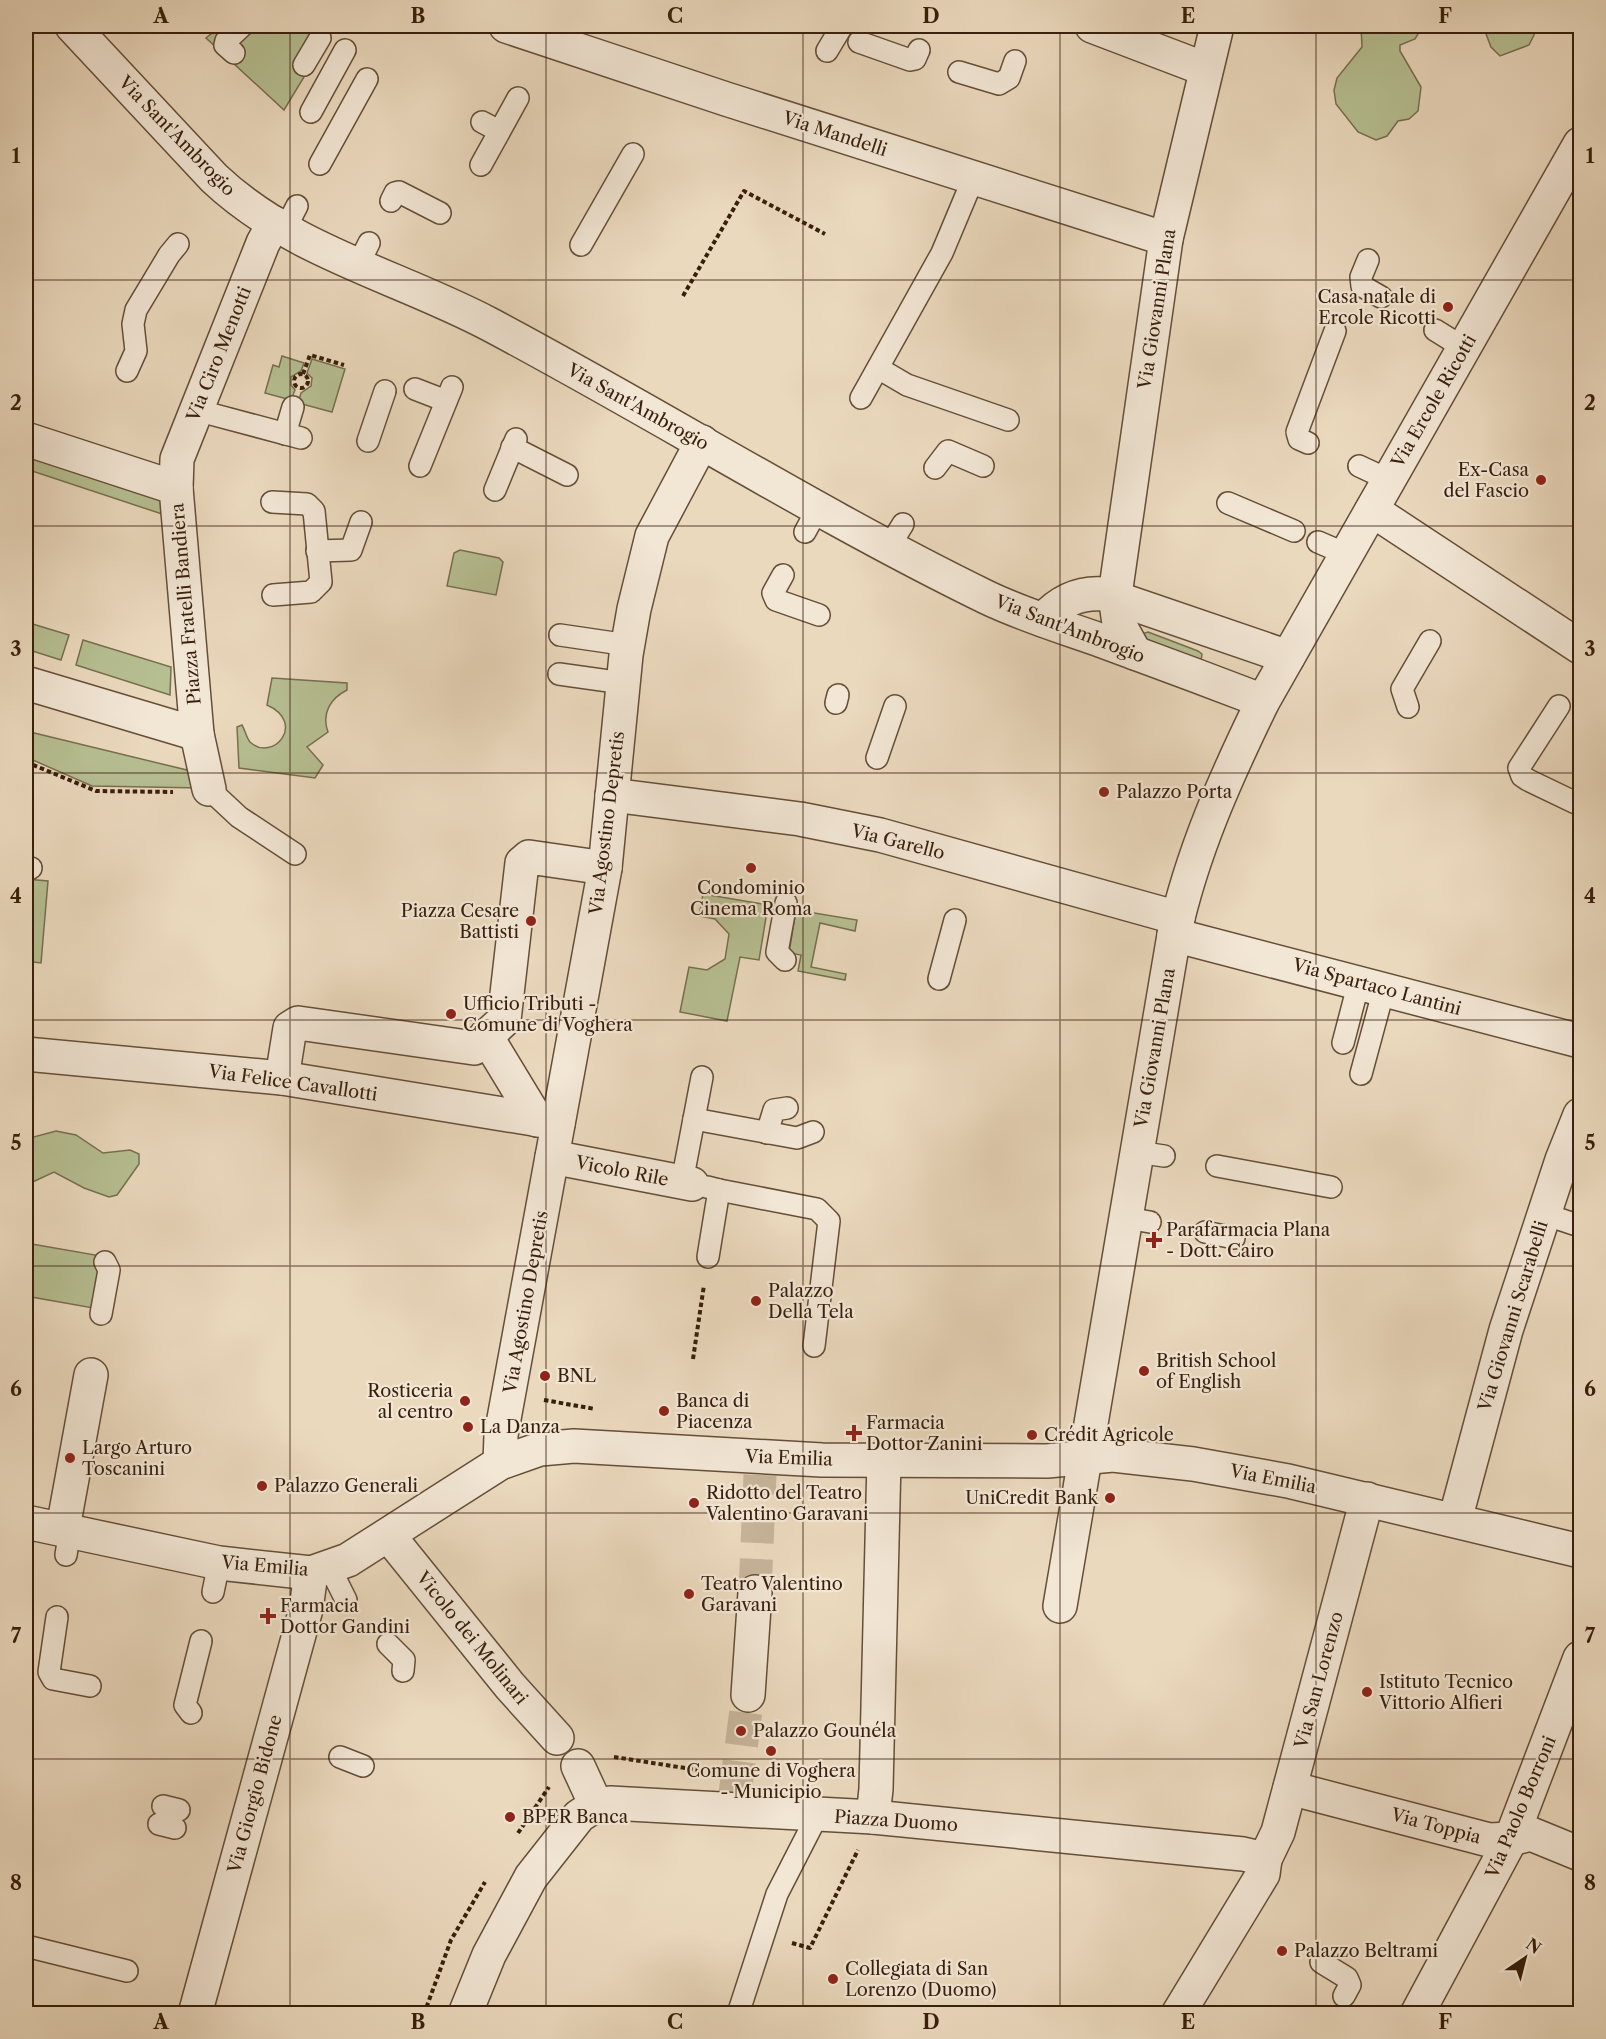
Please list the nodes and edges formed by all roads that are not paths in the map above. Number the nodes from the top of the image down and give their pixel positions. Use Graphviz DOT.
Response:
graph roads {
  1 [pos="72,26"];
  2 [pos="242,26"];
  3 [pos="842,26"];
  4 [pos="1092,26"];
  5 [pos="1217,26"];
  6 [pos="532,35"];
  7 [pos="320,38"];
  8 [pos="859,42"];
  9 [pos="919,50"];
  10 [pos="345,51"];
  11 [pos="826,51"];
  12 [pos="234,53"];
  13 [pos="1015,61"];
  14 [pos="304,65"];
  15 [pos="1205,69"];
  16 [pos="959,72"];
  17 [pos="367,79"];
  18 [pos="518,98"];
  19 [pos="311,112"];
  20 [pos="1581,144"];
  21 [pos="633,154"];
  22 [pos="320,164"];
  23 [pos="481,165"];
  24 [pos="973,179"];
  25 [pos="391,201"];
  26 [pos="440,213"];
  27 [pos="285,220"];
  28 [pos="1166,239"];
  29 [pos="178,244"];
  30 [pos="581,245"];
  31 [pos="1368,260"];
  32 [pos="1381,297"];
  33 [pos="1435,330"];
  34 [pos="1335,331"];
  35 [pos="1464,348"];
  36 [pos="878,368"];
  37 [pos="127,371"];
  38 [pos="415,389"];
  39 [pos="385,391"];
  40 [pos="861,398"];
  41 [pos="293,407"];
  42 [pos="196,410"];
  43 [pos="1008,420"];
  44 [pos="26,439"];
  45 [pos="368,441"];
  46 [pos="702,442"];
  47 [pos="1308,443"];
  48 [pos="420,466"];
  49 [pos="983,466"];
  50 [pos="1359,466"];
  51 [pos="935,468"];
  52 [pos="567,475"];
  53 [pos="1389,480"];
  54 [pos="176,488"];
  55 [pos="495,490"];
  56 [pos="272,502"];
  57 [pos="1228,503"];
  58 [pos="1372,510"];
  59 [pos="361,522"];
  60 [pos="1294,531"];
  61 [pos="317,551"];
  62 [pos="783,575"];
  63 [pos="273,595"];
  64 [pos="1115,596"];
  65 [pos="819,615"];
  66 [pos="1043,620"];
  67 [pos="560,635"];
  68 [pos="1430,641"];
  69 [pos="628,645"];
  70 [pos="1581,647"];
  71 [pos="1135,653"];
  72 [pos="1288,657"];
  73 [pos="559,674"];
  74 [pos="26,683"];
  75 [pos="623,683"];
  76 [pos="1263,701"];
  77 [pos="895,705"];
  78 [pos="1559,705"];
  79 [pos="1408,707"];
  80 [pos="196,734"];
  81 [pos="877,758"];
  82 [pos="209,789"];
  83 [pos="612,795"];
  84 [pos="1581,805"];
  85 [pos="295,854"];
  86 [pos="605,868"];
  87 [pos="786,903"];
  88 [pos="955,920"];
  89 [pos="1176,926"];
  90 [pos="785,960"];
  91 [pos="939,979"];
  92 [pos="1371,986"];
  93 [pos="486,1036"];
  94 [pos="1581,1041"];
  95 [pos="1343,1043"];
  96 [pos="26,1054"];
  97 [pos="1361,1074"];
  98 [pos="702,1077"];
  99 [pos="282,1078"];
  100 [pos="787,1108"];
  101 [pos="1581,1115"];
  102 [pos="694,1119"];
  103 [pos="548,1122"];
  104 [pos="813,1132"];
  105 [pos="767,1133"];
  106 [pos="552,1157"];
  107 [pos="1217,1166"];
  108 [pos="697,1185"];
  109 [pos="1331,1187"];
  110 [pos="1544,1214"];
  111 [pos="1581,1227"];
  112 [pos="1205,1232"];
  113 [pos="1234,1238"];
  114 [pos="708,1257"];
  115 [pos="105,1262"];
  116 [pos="101,1314"];
  117 [pos="814,1346"];
  118 [pos="92,1372"];
  119 [pos="1083,1458"];
  120 [pos="884,1461"];
  121 [pos="500,1463"];
  122 [pos="1367,1499"];
  123 [pos="1455,1520"];
  124 [pos="26,1522"];
  125 [pos="389,1536"];
  126 [pos="67,1538"];
  127 [pos="1581,1551"];
  128 [pos="320,1570"];
  129 [pos="755,1592"];
  130 [pos="346,1600"];
  131 [pos="1060,1606"];
  132 [pos="57,1617"];
  133 [pos="201,1641"];
  134 [pos="388,1644"];
  135 [pos="1581,1658"];
  136 [pos="404,1671"];
  137 [pos="90,1686"];
  138 [pos="748,1695"];
  139 [pos="191,1713"];
  140 [pos="557,1738"];
  141 [pos="340,1757"];
  142 [pos="363,1766"];
  143 [pos="578,1766"];
  144 [pos="1290,1788"];
  145 [pos="596,1805"];
  146 [pos="817,1816"];
  147 [pos="873,1817"];
  148 [pos="1511,1839"];
  149 [pos="1581,1854"];
  150 [pos="1265,1859"];
  151 [pos="26,1946"];
  152 [pos="1321,1962"];
  153 [pos="127,1971"];
  154 [pos="1344,1996"];
  155 [pos="193,1997"];
  156 [pos="465,2013"];
  157 [pos="738,2013"];
  158 [pos="1178,2013"];
  159 [pos="1418,2013"];
  1 -- 27 [label="street, Via Sant'Ambrogio"];
  2 -- 12 [label="lane"];
  3 -- 11 [label="lane"];
  4 -- 15 [label="street"];
  5 -- 15 [label="street, Via Giovanni Plana"];
  6 -- 24 [label="street, Via Mandelli"];
  7 -- 14 [label="lane"];
  8 -- 9 [label="lane"];
  10 -- 19 [label="lane"];
  13 -- 16 [label="lane"];
  15 -- 28 [label="street, Via Giovanni Plana"];
  17 -- 22 [label="lane"];
  18 -- 23 [label="lane"];
  20 -- 35 [label="street, Via Ercole Ricotti"];
  21 -- 30 [label="lane"];
  24 -- 28 [label="street, Via Mandelli"];
  24 -- 36 [label="lane"];
  25 -- 26 [label="lane"];
  27 -- 42 [label="street, Via Ciro Menotti"];
  27 -- 46 [label="street, Via Sant'Ambrogio"];
  28 -- 64 [label="street, Via Giovanni Plana"];
  29 -- 37 [label="lane"];
  31 -- 32 [label="lane"];
  33 -- 35 [label="lane"];
  34 -- 47 [label="lane"];
  35 -- 53 [label="street, Via Ercole Ricotti"];
  36 -- 40 [label="lane"];
  36 -- 43 [label="lane"];
  38 -- 48 [label="lane"];
  39 -- 45 [label="lane"];
  41 -- 42 [label="lane"];
  42 -- 54 [label="street, Via Ciro Menotti"];
  44 -- 54 [label="street, Piazza Fratelli Bandiera"];
  46 -- 66 [label="street, Via Sant'Ambrogio"];
  46 -- 69 [label="street, Via Agostino Depretis"];
  49 -- 51 [label="lane"];
  50 -- 53 [label="lane"];
  52 -- 55 [label="lane"];
  53 -- 58 [label="street, Via Ercole Ricotti"];
  54 -- 80 [label="street, Piazza Fratelli Bandiera"];
  56 -- 61 [label="lane"];
  57 -- 60 [label="lane"];
  58 -- 70 [label="street"];
  58 -- 72 [label="street, Via Ercole Ricotti"];
  59 -- 61 [label="lane"];
  61 -- 63 [label="lane"];
  62 -- 65 [label="lane"];
  64 -- 66 [label="street"];
  64 -- 71 [label="street, Via Giovanni Plana"];
  64 -- 72 [label="street"];
  66 -- 71 [label="street, Via Sant'Ambrogio"];
  67 -- 69 [label="lane"];
  68 -- 79 [label="lane"];
  69 -- 75 [label="street, Via Agostino Depretis"];
  71 -- 76 [label="street, Via Sant'Ambrogio"];
  72 -- 76 [label="street, Via Giovanni Plana"];
  73 -- 75 [label="lane"];
  74 -- 80 [label="street, Piazza Fratelli Bandiera"];
  75 -- 83 [label="street, Via Agostino Depretis"];
  76 -- 89 [label="street, Via Giovanni Plana"];
  77 -- 81 [label="lane"];
  78 -- 84 [label="lane"];
  80 -- 82 [label="street, Piazza Fratelli Bandiera"];
  82 -- 85 [label="lane"];
  83 -- 86 [label="street, Via Agostino Depretis"];
  83 -- 89 [label="street, Via Garello"];
  86 -- 93 [label="street"];
  86 -- 103 [label="street, Via Agostino Depretis"];
  87 -- 90 [label="lane"];
  88 -- 91 [label="lane"];
  89 -- 92 [label="street, Via Spartaco Lantini"];
  89 -- 119 [label="street, Via Giovanni Plana"];
  92 -- 94 [label="street, Via Spartaco Lantini"];
  92 -- 95 [label="lane"];
  92 -- 97 [label="lane"];
  93 -- 99 [label="street"];
  93 -- 103 [label="street"];
  96 -- 99 [label="street, Via Felice Cavallotti"];
  98 -- 102 [label="lane"];
  99 -- 103 [label="street, Via Felice Cavallotti"];
  100 -- 105 [label="lane"];
  101 -- 110 [label="street, Via Giovanni Scarabelli"];
  102 -- 105 [label="lane"];
  102 -- 108 [label="lane"];
  103 -- 106 [label="street, Via Agostino Depretis"];
  104 -- 105 [label="lane"];
  106 -- 108 [label="street, Vicolo Rile"];
  106 -- 121 [label="street, Via Agostino Depretis"];
  107 -- 109 [label="lane"];
  108 -- 114 [label="lane"];
  108 -- 117 [label="lane"];
  110 -- 111 [label="lane"];
  110 -- 123 [label="street, Via Giovanni Scarabelli"];
  112 -- 113 [label="lane"];
  115 -- 116 [label="lane"];
  118 -- 126 [label="street"];
  119 -- 120 [label="street, Via Emilia"];
  119 -- 122 [label="street, Via Emilia"];
  119 -- 131 [label="street, Via Giovanni Plana"];
  120 -- 121 [label="street, Via Emilia"];
  120 -- 147 [label="street"];
  121 -- 125 [label="street, Via Emilia"];
  122 -- 123 [label="street, Via Emilia"];
  122 -- 144 [label="street, Via San Lorenzo"];
  123 -- 127 [label="street, Via Emilia"];
  124 -- 126 [label="street, Via Emilia"];
  125 -- 128 [label="street, Via Emilia"];
  125 -- 140 [label="street, Vicolo dei Molinari"];
  126 -- 128 [label="street, Via Emilia"];
  128 -- 130 [label="lane"];
  128 -- 155 [label="street, Via Giorgio Bidone"];
  129 -- 138 [label="street"];
  132 -- 137 [label="lane"];
  133 -- 139 [label="lane"];
  134 -- 136 [label="lane"];
  135 -- 148 [label="street, Via Paolo Borroni"];
  141 -- 142 [label="lane"];
  143 -- 145 [label="street"];
  144 -- 148 [label="street, Via Toppia"];
  144 -- 150 [label="street, Via San Lorenzo"];
  145 -- 146 [label="street, Piazza Duomo"];
  145 -- 156 [label="street"];
  146 -- 147 [label="street, Piazza Duomo"];
  146 -- 157 [label="lane"];
  147 -- 150 [label="street, Piazza Duomo"];
  148 -- 149 [label="street, Via Toppia"];
  148 -- 159 [label="street, Via Paolo Borroni"];
  150 -- 158 [label="street"];
  151 -- 153 [label="lane"];
  152 -- 154 [label="lane"];
}
